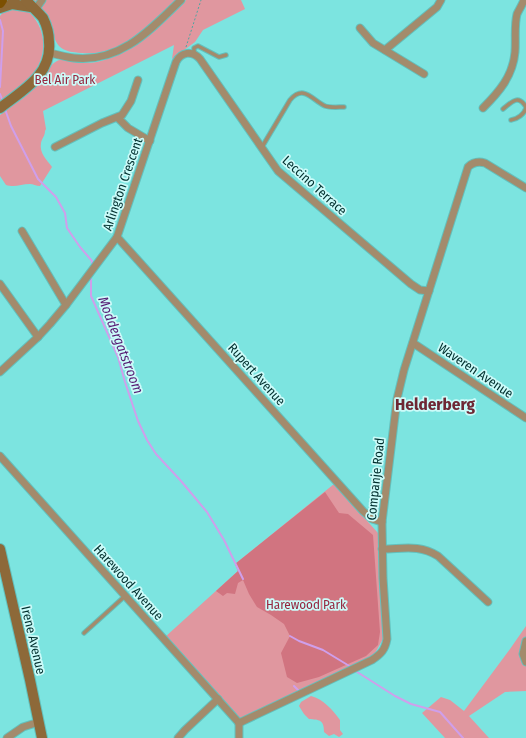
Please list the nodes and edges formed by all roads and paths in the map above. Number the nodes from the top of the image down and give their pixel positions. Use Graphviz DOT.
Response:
graph roads {
  1 [pos="2,0"];
  2 [pos="42,0"];
  3 [pos="181,0"];
  4 [pos="200,0"];
  5 [pos="441,0"];
  6 [pos="524,0"];
  7 [pos="0,3"];
  8 [pos="31,6"];
  9 [pos="0,8"];
  10 [pos="360,28"];
  11 [pos="385,50"];
  12 [pos="50,53"];
  13 [pos="186,54"];
  14 [pos="194,54"];
  15 [pos="226,55"];
  16 [pos="424,74"];
  17 [pos="138,80"];
  18 [pos="344,107"];
  19 [pos="526,107"];
  20 [pos="0,108"];
  21 [pos="483,108"];
  22 [pos="503,109"];
  23 [pos="118,118"];
  24 [pos="512,120"];
  25 [pos="150,141"];
  26 [pos="55,147"];
  27 [pos="261,148"];
  28 [pos="526,188"];
  29 [pos="22,231"];
  30 [pos="117,237"];
  31 [pos="0,284"];
  32 [pos="429,291"];
  33 [pos="66,305"];
  34 [pos="38,337"];
  35 [pos="413,343"];
  36 [pos="0,372"];
  37 [pos="526,418"];
  38 [pos="0,456"];
  39 [pos="382,522"];
  40 [pos="0,549"];
  41 [pos="382,549"];
  42 [pos="2,568"];
  43 [pos="125,596"];
  44 [pos="488,602"];
  45 [pos="84,633"];
  46 [pos="526,641"];
  47 [pos="526,662"];
  48 [pos="218,699"];
  49 [pos="39,722"];
  50 [pos="240,723"];
  51 [pos="7,738"];
  52 [pos="42,738"];
  53 [pos="178,738"];
  54 [pos="239,738"];
  1 -- 7 [label="main road"];
  2 -- 8 [label="street"];
  3 -- 12 [label="street"];
  4 -- 13 [label="path"];
  5 -- 11 [label="street"];
  6 -- 21 [label="street"];
  8 -- 9 [label="street"];
  8 -- 12 [label="street"];
  10 -- 11 [label="street"];
  11 -- 16 [label="street"];
  12 -- 20 [label="street"];
  13 -- 14 [label="street"];
  13 -- 25 [label="street, Arlington Crescent"];
  14 -- 15 [label="lane"];
  14 -- 27 [label="street, Leccino Terrace"];
  17 -- 23 [label="street"];
  18 -- 27 [label="lane"];
  19 -- 22 [label="lane"];
  19 -- 24 [label="lane"];
  23 -- 25 [label="street"];
  23 -- 26 [label="street"];
  25 -- 30 [label="street, Arlington Crescent"];
  27 -- 32 [label="street, Leccino Terrace"];
  28 -- 32 [label="street, Companje Road"];
  29 -- 33 [label="street"];
  30 -- 33 [label="street, Arlington Crescent"];
  30 -- 39 [label="street, Rupert Avenue"];
  31 -- 34 [label="street"];
  32 -- 35 [label="street, Companje Road"];
  33 -- 34 [label="street, Arlington Crescent"];
  34 -- 36 [label="street, Arlington Crescent"];
  35 -- 37 [label="street, Waveren Avenue"];
  35 -- 39 [label="street, Companje Road"];
  38 -- 43 [label="street, Harewood Avenue"];
  39 -- 41 [label="street, Companje Road"];
  40 -- 42 [label="street, Irene Avenue"];
  41 -- 44 [label="street"];
  41 -- 50 [label="street, Companje Road"];
  42 -- 49 [label="street, Irene Avenue"];
  43 -- 45 [label="lane"];
  43 -- 48 [label="street, Harewood Avenue"];
  46 -- 47 [label="street"];
  48 -- 50 [label="street, Harewood Avenue"];
  48 -- 53 [label="street"];
  49 -- 51 [label="street"];
  49 -- 52 [label="street, Irene Avenue"];
  50 -- 54 [label="street"];
}
